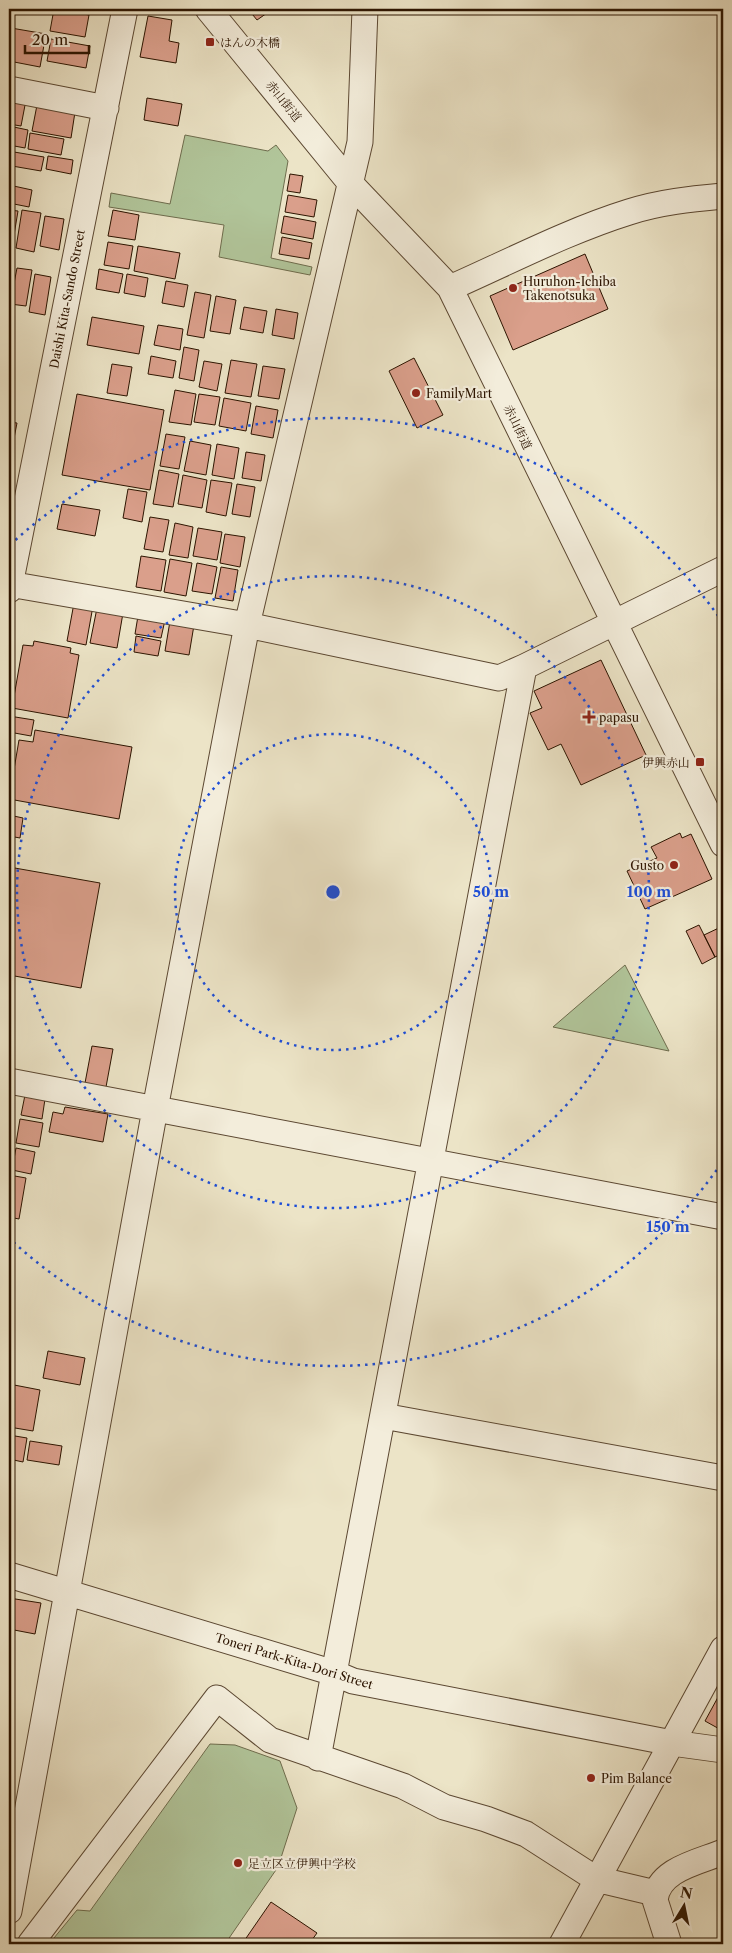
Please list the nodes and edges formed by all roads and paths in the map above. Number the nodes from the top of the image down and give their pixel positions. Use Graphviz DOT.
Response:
graph roads {
  1 [pos="125,9"];
  2 [pos="208,9"];
  3 [pos="366,9"];
  4 [pos="9,89"];
  5 [pos="106,108"];
  6 [pos="351,184"];
  7 [pos="723,196"];
  8 [pos="450,288"];
  9 [pos="723,569"];
  10 [pos="9,586"];
  11 [pos="613,622"];
  12 [pos="248,626"];
  13 [pos="524,667"];
  14 [pos="723,844"];
  15 [pos="9,1081"];
  16 [pos="155,1109"];
  17 [pos="431,1162"];
  18 [pos="723,1217"];
  19 [pos="383,1416"];
  20 [pos="723,1478"];
  21 [pos="9,1575"];
  22 [pos="67,1593"];
  23 [pos="723,1649"];
  24 [pos="334,1673"];
  25 [pos="672,1743"];
  26 [pos="723,1750"];
  27 [pos="318,1758"];
  28 [pos="723,1852"];
  29 [pos="596,1879"];
  30 [pos="655,1893"];
  31 [pos="9,1911"];
  32 [pos="30,1944"];
  33 [pos="562,1944"];
  34 [pos="669,1944"];
  1 -- 5 [label="street, Daishi Kita-Sando Street"];
  2 -- 6 [label="street, 赤山街道"];
  3 -- 6 [label="street"];
  4 -- 5 [label="street"];
  5 -- 10 [label="street, Daishi Kita-Sando Street"];
  6 -- 8 [label="street, 赤山街道"];
  6 -- 12 [label="street"];
  7 -- 8 [label="street"];
  8 -- 11 [label="street, 赤山街道"];
  9 -- 11 [label="street"];
  10 -- 12 [label="street"];
  11 -- 13 [label="street"];
  11 -- 14 [label="street, 赤山街道"];
  12 -- 13 [label="street"];
  12 -- 16 [label="street"];
  13 -- 17 [label="street"];
  15 -- 16 [label="street"];
  16 -- 17 [label="street"];
  16 -- 22 [label="street"];
  17 -- 18 [label="street"];
  17 -- 19 [label="street"];
  19 -- 20 [label="street"];
  19 -- 24 [label="street"];
  21 -- 22 [label="street, Toneri Park-Kita-Dori Street"];
  22 -- 24 [label="street, Toneri Park-Kita-Dori Street"];
  22 -- 31 [label="street"];
  23 -- 25 [label="street"];
  24 -- 25 [label="street, Toneri Park-Kita-Dori Street"];
  24 -- 27 [label="street"];
  25 -- 26 [label="street, Toneri Park-Kita-Dori Street"];
  25 -- 29 [label="street"];
  27 -- 29 [label="street"];
  27 -- 32 [label="street"];
  28 -- 30 [label="street"];
  29 -- 30 [label="street"];
  29 -- 33 [label="street"];
  30 -- 34 [label="street"];
}
